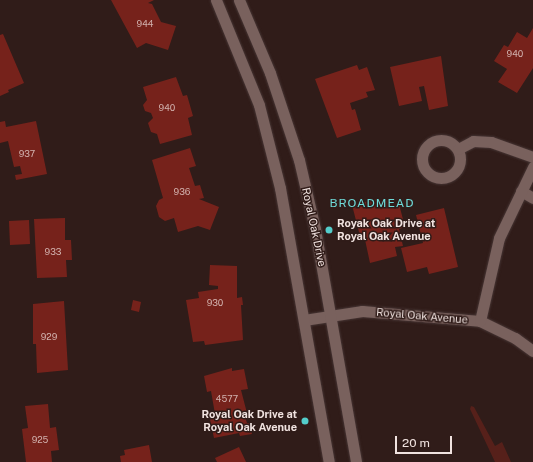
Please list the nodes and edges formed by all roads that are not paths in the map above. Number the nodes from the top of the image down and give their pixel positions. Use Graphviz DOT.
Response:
graph roads {
  1 [pos="216,0"];
  2 [pos="239,0"];
  3 [pos="458,149"];
  4 [pos="533,157"];
  5 [pos="533,167"];
  6 [pos="521,191"];
  7 [pos="533,198"];
  8 [pos="331,316"];
  9 [pos="304,320"];
  10 [pos="480,321"];
  11 [pos="533,351"];
  12 [pos="329,462"];
  13 [pos="356,462"];
  1 -- 9 [label="main road"];
  2 -- 8 [label="main road, Royal Oak Drive"];
  3 -- 4 [label="main road"];
  5 -- 6 [label="main road"];
  6 -- 7 [label="main road"];
  6 -- 10 [label="main road"];
  8 -- 9 [label="main road, Royal Oak Avenue"];
  8 -- 10 [label="main road, Royal Oak Avenue"];
  8 -- 13 [label="main road, Royal Oak Drive"];
  9 -- 12 [label="main road"];
  10 -- 11 [label="main road, Royal Oak Avenue"];
}
